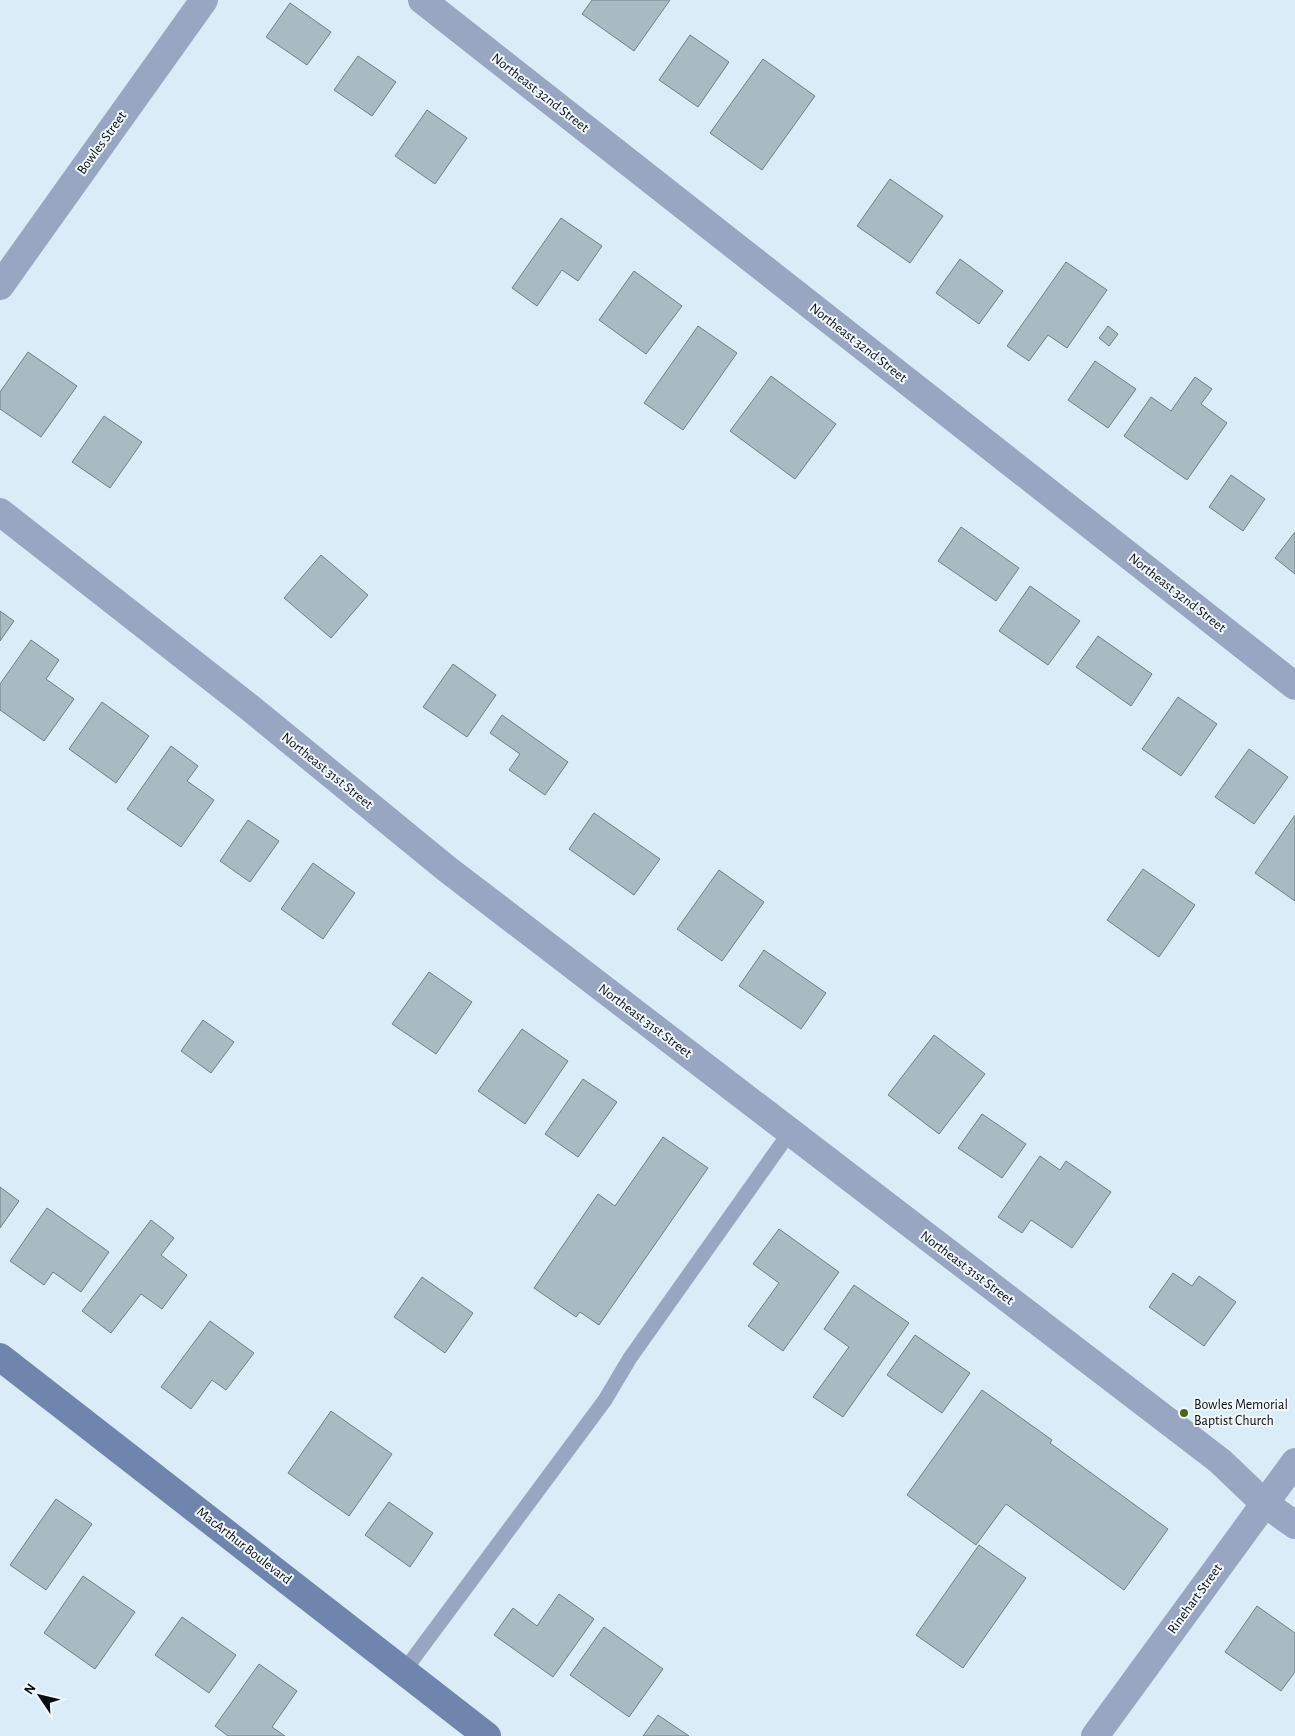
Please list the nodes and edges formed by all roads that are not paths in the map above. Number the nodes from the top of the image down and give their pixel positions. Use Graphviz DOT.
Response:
graph roads {
  1 [pos="204,0"];
  2 [pos="422,0"];
  3 [pos="0,286"];
  4 [pos="0,512"];
  5 [pos="1295,686"];
  6 [pos="790,1132"];
  7 [pos="0,1357"];
  8 [pos="1295,1462"];
  9 [pos="1264,1503"];
  10 [pos="1295,1525"];
  11 [pos="404,1671"];
  12 [pos="487,1736"];
  13 [pos="1095,1736"];
  1 -- 3 [label="street, Bowles Street"];
  2 -- 5 [label="street, Northeast 32nd Street"];
  4 -- 6 [label="street, Northeast 31st Street"];
  6 -- 9 [label="street, Northeast 31st Street"];
  6 -- 11 [label="lane"];
  7 -- 11 [label="main road, MacArthur Boulevard"];
  8 -- 9 [label="street, Rinehart Street"];
  9 -- 10 [label="street, Northeast 31st Street"];
  9 -- 13 [label="street, Rinehart Street"];
  11 -- 12 [label="main road, MacArthur Boulevard"];
}
